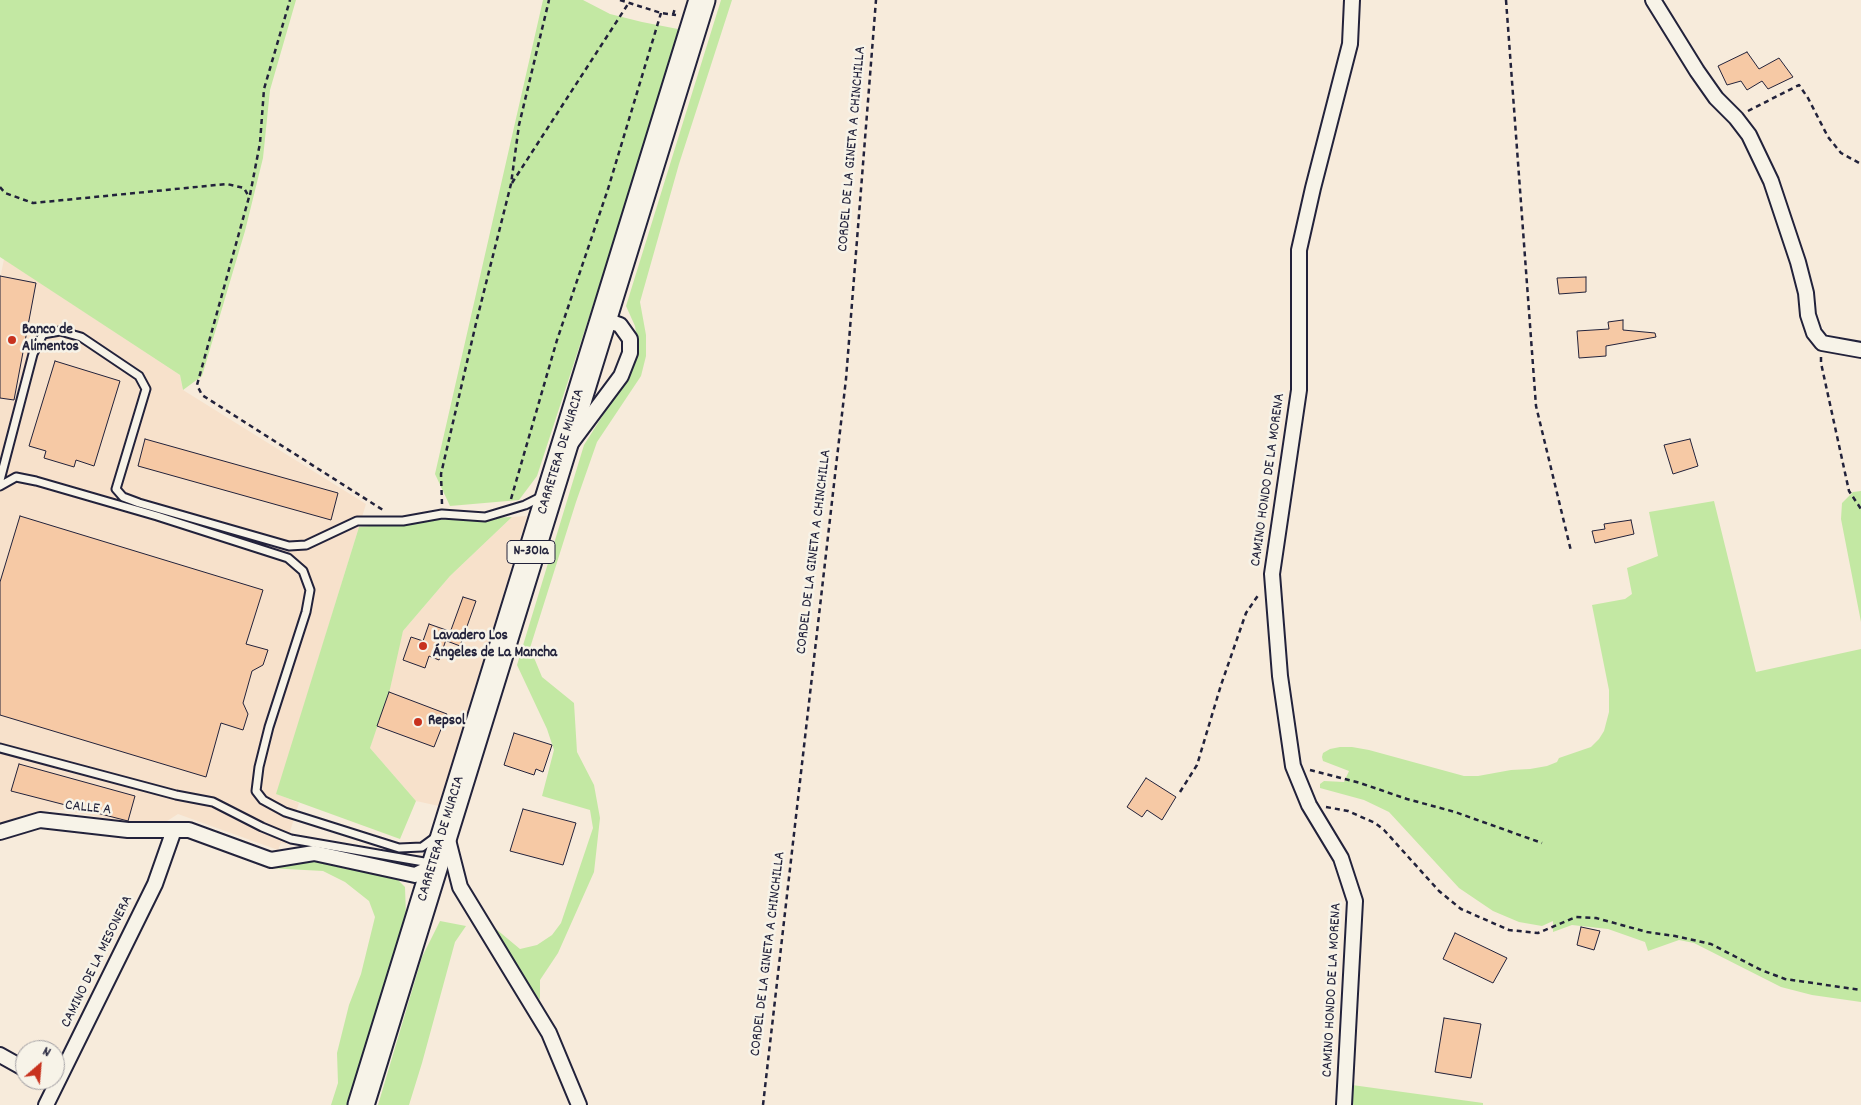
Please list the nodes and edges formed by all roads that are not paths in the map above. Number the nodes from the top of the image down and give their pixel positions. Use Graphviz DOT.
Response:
graph roads {
  1 [pos="1352,0"];
  2 [pos="1653,0"];
  3 [pos="692,7"];
  4 [pos="603,319"];
  5 [pos="1861,350"];
  6 [pos="561,455"];
  7 [pos="0,480"];
  8 [pos="0,486"];
  9 [pos="550,492"];
  10 [pos="0,748"];
  11 [pos="174,830"];
  12 [pos="445,830"];
  13 [pos="0,832"];
  14 [pos="434,865"];
  15 [pos="65,1053"];
  16 [pos="0,1055"];
  17 [pos="15,1063"];
  18 [pos="48,1090"];
  19 [pos="46,1105"];
  20 [pos="361,1105"];
  21 [pos="579,1105"];
  22 [pos="1344,1105"];
  1 -- 22 [label="street, CAMINO HONDO DE LA MORENA"];
  2 -- 5 [label="street"];
  3 -- 4 [label="highway, CARRETERA DE MURCIA / N-301a"];
  4 -- 6 [label="highway, CARRETERA DE MURCIA / N-301a"];
  4 -- 6 [label="street"];
  6 -- 9 [label="highway, CARRETERA DE MURCIA / N-301a"];
  7 -- 9 [label="lane"];
  8 -- 12 [label="lane"];
  9 -- 12 [label="highway, CARRETERA DE MURCIA / N-301a"];
  10 -- 14 [label="lane"];
  11 -- 13 [label="street, CALLE A"];
  11 -- 14 [label="street, CALLE A"];
  11 -- 15 [label="street, CAMINO DE LA MESONERA"];
  12 -- 14 [label="highway, CARRETERA DE MURCIA / N-301a"];
  12 -- 21 [label="street"];
  14 -- 20 [label="highway, CARRETERA DE MURCIA / N-301a"];
  16 -- 17 [label="street"];
  18 -- 19 [label="street, CAMINO DE LA MESONERA"];
}
